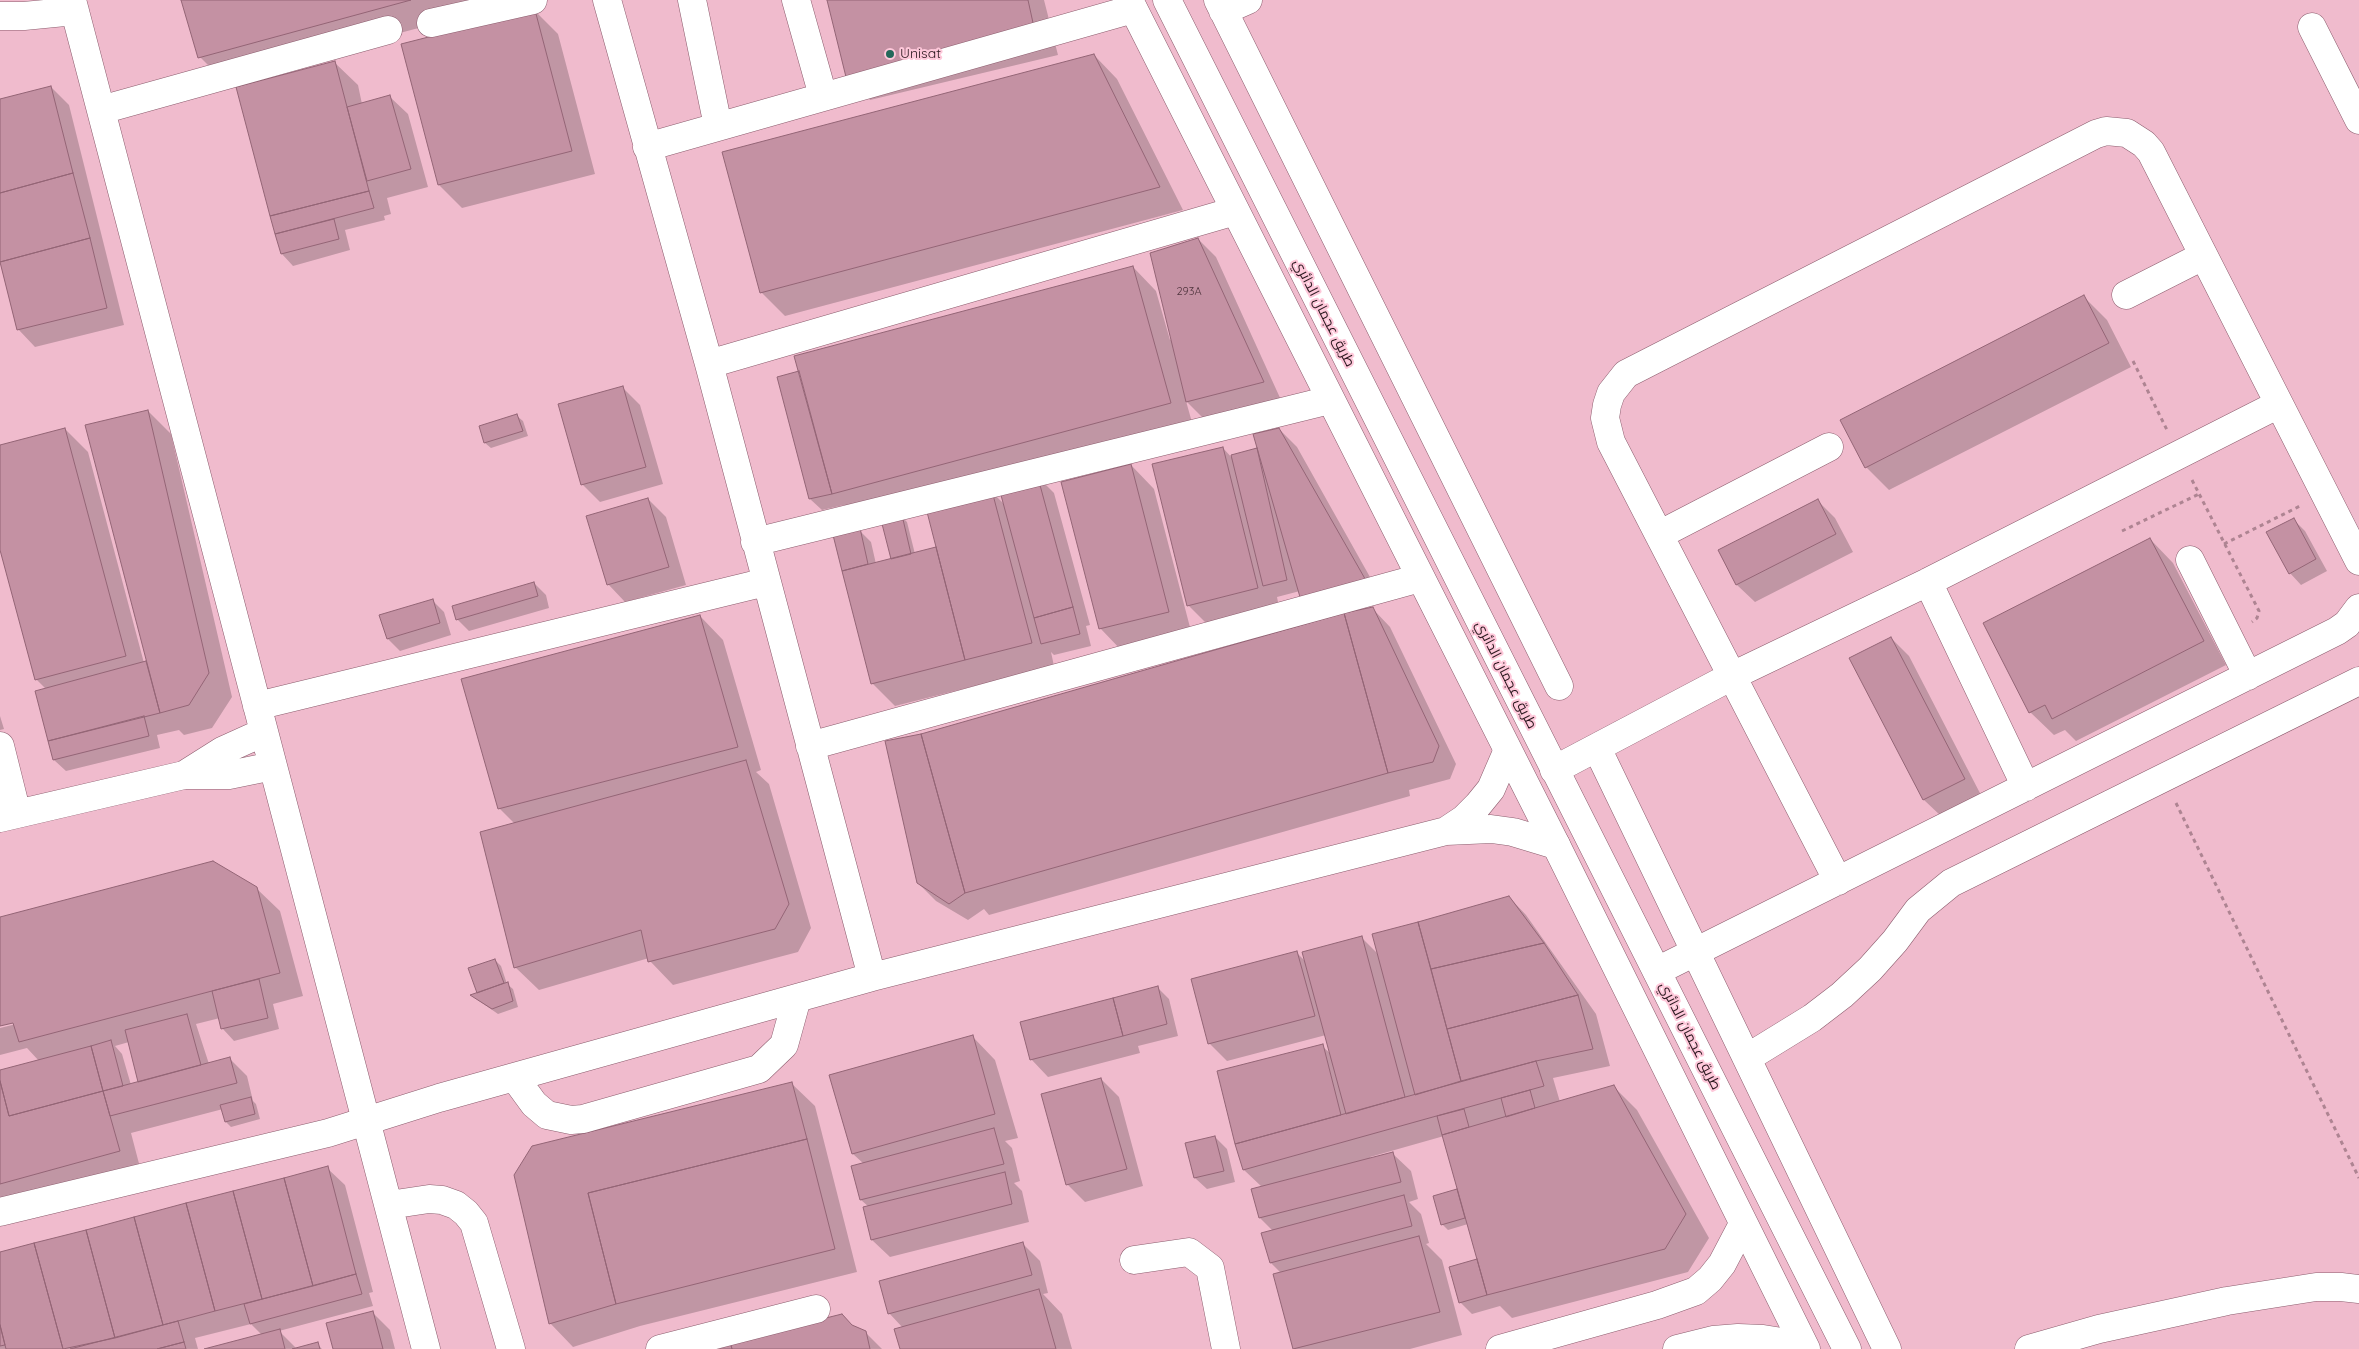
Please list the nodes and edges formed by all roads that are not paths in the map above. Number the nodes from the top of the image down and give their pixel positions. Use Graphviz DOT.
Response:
graph roads {
  1 [pos="533,0"];
  2 [pos="608,0"];
  3 [pos="692,0"];
  4 [pos="796,0"];
  5 [pos="1167,0"];
  6 [pos="1248,0"];
  7 [pos="74,5"];
  8 [pos="1131,5"];
  9 [pos="1220,6"];
  10 [pos="0,16"];
  11 [pos="431,23"];
  12 [pos="2312,27"];
  13 [pos="388,30"];
  14 [pos="823,96"];
  15 [pos="101,110"];
  16 [pos="2359,120"];
  17 [pos="718,126"];
  18 [pos="647,147"];
  19 [pos="1235,211"];
  20 [pos="2204,256"];
  21 [pos="2126,295"];
  22 [pos="709,364"];
  23 [pos="1330,400"];
  24 [pos="2279,404"];
  25 [pos="1829,447"];
  26 [pos="1659,535"];
  27 [pos="755,542"];
  28 [pos="2190,560"];
  29 [pos="2359,561"];
  30 [pos="1420,578"];
  31 [pos="766,582"];
  32 [pos="1928,582"];
  33 [pos="2359,608"];
  34 [pos="1732,676"];
  35 [pos="2248,676"];
  36 [pos="2359,680"];
  37 [pos="1559,686"];
  38 [pos="257,706"];
  39 [pos="264,732"];
  40 [pos="0,746"];
  41 [pos="810,746"];
  42 [pos="1596,748"];
  43 [pos="1507,752"];
  44 [pos="273,766"];
  45 [pos="1554,770"];
  46 [pos="184,774"];
  47 [pos="2026,787"];
  48 [pos="8,816"];
  49 [pos="1446,831"];
  50 [pos="1556,845"];
  51 [pos="1838,881"];
  52 [pos="1696,952"];
  53 [pos="1657,971"];
  54 [pos="872,976"];
  55 [pos="797,998"];
  56 [pos="1747,1058"];
  57 [pos="515,1078"];
  58 [pos="367,1119"];
  59 [pos="389,1205"];
  60 [pos="0,1212"];
  61 [pos="1743,1224"];
  62 [pos="1134,1260"];
  63 [pos="2359,1289"];
  64 [pos="816,1309"];
  65 [pos="426,1349"];
  66 [pos="511,1349"];
  67 [pos="660,1349"];
  68 [pos="1226,1349"];
  69 [pos="1500,1349"];
  70 [pos="1677,1349"];
  71 [pos="1805,1349"];
  72 [pos="1847,1349"];
  73 [pos="1887,1349"];
  74 [pos="2030,1349"];
  1 -- 11 [label="main road"];
  2 -- 18 [label="main road"];
  3 -- 17 [label="main road"];
  4 -- 14 [label="main road"];
  5 -- 45 [label="main road, طريق عجمان الدائري"];
  6 -- 9 [label="main road"];
  7 -- 10 [label="main road"];
  7 -- 15 [label="main road"];
  8 -- 14 [label="main road"];
  8 -- 19 [label="main road"];
  9 -- 37 [label="main road"];
  12 -- 16 [label="main road"];
  13 -- 15 [label="main road"];
  14 -- 17 [label="main road"];
  15 -- 38 [label="main road"];
  17 -- 18 [label="main road"];
  18 -- 22 [label="main road"];
  19 -- 22 [label="main road"];
  19 -- 23 [label="main road"];
  20 -- 21 [label="main road"];
  20 -- 24 [label="main road"];
  20 -- 26 [label="main road"];
  22 -- 27 [label="main road"];
  23 -- 27 [label="main road"];
  23 -- 30 [label="main road"];
  24 -- 29 [label="main road"];
  24 -- 32 [label="main road"];
  25 -- 26 [label="main road"];
  26 -- 34 [label="main road"];
  27 -- 31 [label="main road"];
  28 -- 35 [label="main road"];
  30 -- 41 [label="main road"];
  30 -- 43 [label="main road"];
  31 -- 38 [label="main road"];
  31 -- 41 [label="main road"];
  32 -- 34 [label="main road"];
  32 -- 47 [label="main road"];
  33 -- 35 [label="main road"];
  34 -- 42 [label="main road"];
  34 -- 51 [label="main road"];
  35 -- 47 [label="main road"];
  36 -- 56 [label="main road"];
  38 -- 39 [label="main road"];
  39 -- 44 [label="main road"];
  39 -- 46 [label="main road"];
  40 -- 48 [label="main road"];
  41 -- 54 [label="main road"];
  42 -- 45 [label="main road"];
  42 -- 52 [label="main road"];
  43 -- 49 [label="main road"];
  43 -- 50 [label="main road"];
  44 -- 46 [label="main road"];
  44 -- 58 [label="main road"];
  45 -- 53 [label="main road, طريق عجمان الدائري"];
  46 -- 48 [label="main road"];
  47 -- 51 [label="main road"];
  49 -- 50 [label="main road"];
  49 -- 54 [label="main road"];
  50 -- 61 [label="main road"];
  51 -- 52 [label="main road"];
  52 -- 53 [label="main road"];
  52 -- 56 [label="main road"];
  53 -- 72 [label="main road, طريق عجمان الدائري"];
  54 -- 55 [label="main road"];
  55 -- 57 [label="main road"];
  55 -- 57 [label="main road"];
  56 -- 73 [label="main road"];
  57 -- 58 [label="main road"];
  58 -- 59 [label="main road"];
  58 -- 60 [label="main road"];
  59 -- 65 [label="main road"];
  59 -- 66 [label="main road"];
  61 -- 69 [label="main road"];
  61 -- 71 [label="main road"];
  62 -- 68 [label="main road"];
  63 -- 74 [label="main road"];
  64 -- 67 [label="main road"];
  70 -- 71 [label="main road"];
}
